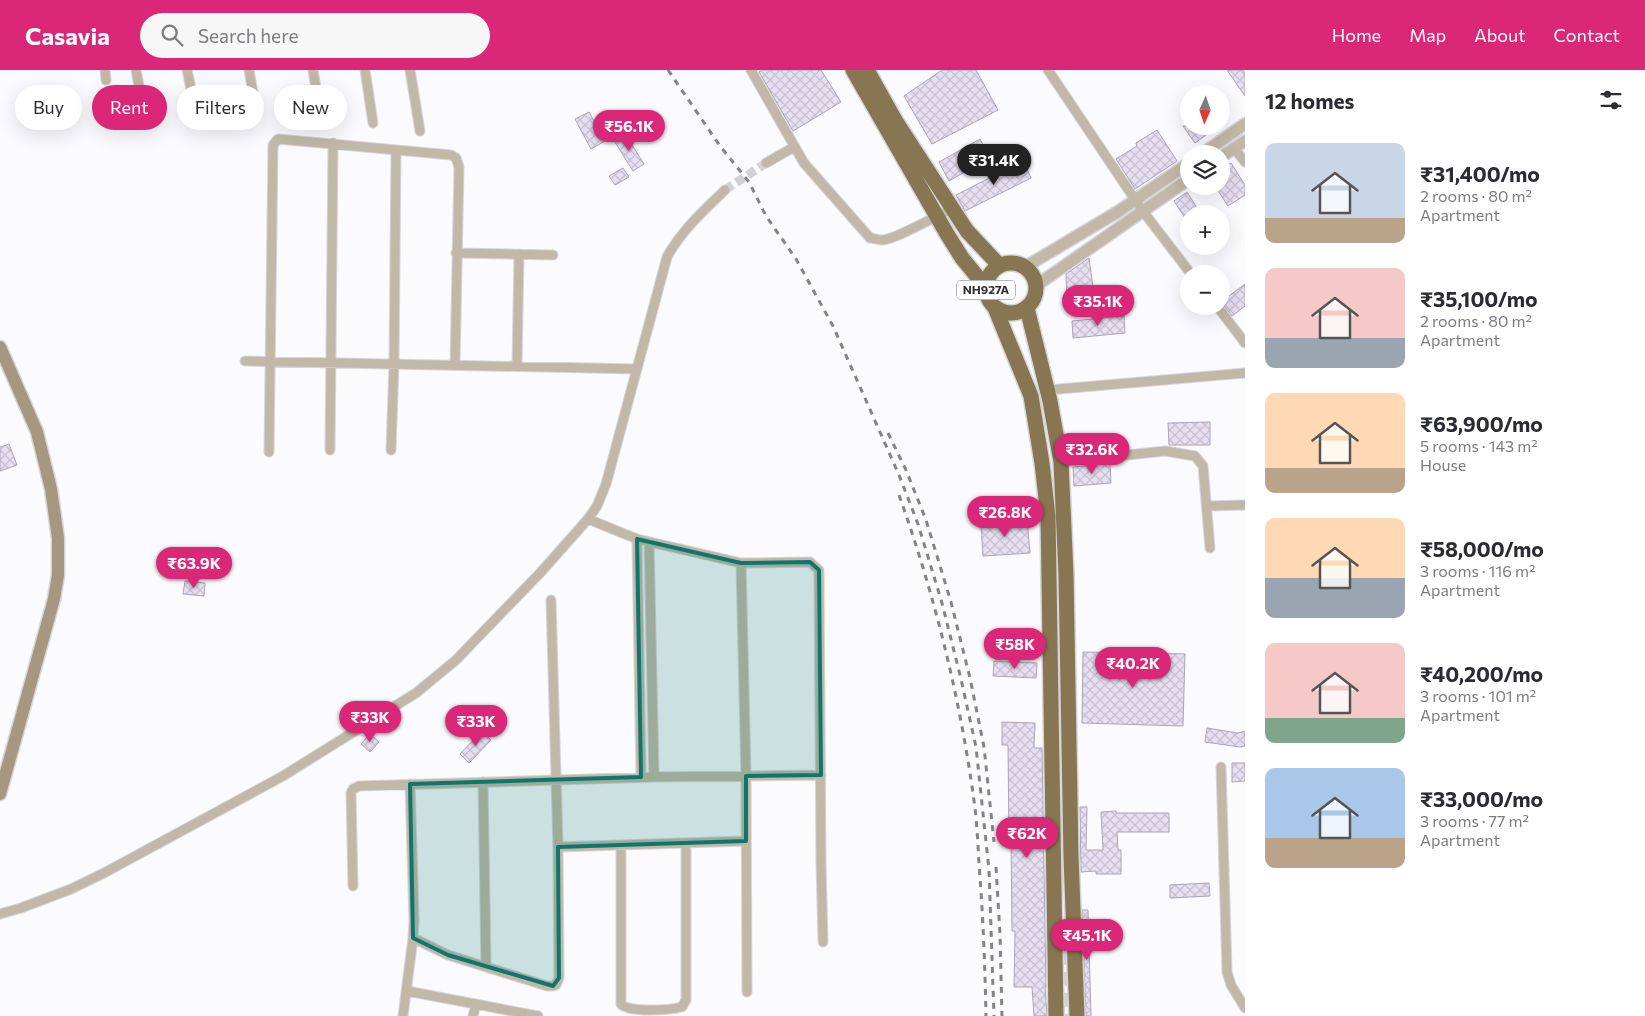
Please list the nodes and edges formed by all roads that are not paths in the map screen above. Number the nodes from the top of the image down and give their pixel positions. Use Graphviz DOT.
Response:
graph roads {
  1 [pos="136,70"];
  2 [pos="187,70"];
  3 [pos="249,70"];
  4 [pos="313,70"];
  5 [pos="365,70"];
  6 [pos="410,70"];
  7 [pos="751,70"];
  8 [pos="853,70"];
  9 [pos="867,70"];
  10 [pos="1048,70"];
  11 [pos="139,85"];
  12 [pos="190,85"];
  13 [pos="252,85"];
  14 [pos="316,85"];
  15 [pos="373,123"];
  16 [pos="1245,124"];
  17 [pos="420,132"];
  18 [pos="1245,141"];
  19 [pos="333,143"];
  20 [pos="1215,145"];
  21 [pos="794,147"];
  22 [pos="1234,148"];
  23 [pos="396,150"];
  24 [pos="1230,151"];
  25 [pos="1245,162"];
  26 [pos="766,163"];
  27 [pos="1180,169"];
  28 [pos="1180,184"];
  29 [pos="725,190"];
  30 [pos="1135,200"];
  31 [pos="952,209"];
  32 [pos="1142,210"];
  33 [pos="936,215"];
  34 [pos="456,254"];
  35 [pos="519,254"];
  36 [pos="553,255"];
  37 [pos="999,265"];
  38 [pos="1184,265"];
  39 [pos="1025,267"];
  40 [pos="985,286"];
  41 [pos="1037,286"];
  42 [pos="995,308"];
  43 [pos="1027,308"];
  44 [pos="1224,315"];
  45 [pos="1245,343"];
  46 [pos="0,347"];
  47 [pos="245,361"];
  48 [pos="270,361"];
  49 [pos="330,362"];
  50 [pos="394,364"];
  51 [pos="455,365"];
  52 [pos="517,366"];
  53 [pos="637,369"];
  54 [pos="1245,373"];
  55 [pos="1048,390"];
  56 [pos="330,450"];
  57 [pos="391,450"];
  58 [pos="269,452"];
  59 [pos="1061,462"];
  60 [pos="1245,505"];
  61 [pos="1207,506"];
  62 [pos="588,519"];
  63 [pos="637,539"];
  64 [pos="649,542"];
  65 [pos="1210,548"];
  66 [pos="742,563"];
  67 [pos="551,600"];
  68 [pos="1221,767"];
  69 [pos="820,775"];
  70 [pos="746,776"];
  71 [pos="654,777"];
  72 [pos="640,778"];
  73 [pos="556,780"];
  74 [pos="483,782"];
  75 [pos="410,784"];
  76 [pos="0,794"];
  77 [pos="746,841"];
  78 [pos="686,843"];
  79 [pos="621,845"];
  80 [pos="558,847"];
  81 [pos="353,886"];
  82 [pos="0,914"];
  83 [pos="413,938"];
  84 [pos="823,942"];
  85 [pos="486,967"];
  86 [pos="407,991"];
  87 [pos="748,992"];
  88 [pos="476,1004"];
  89 [pos="1245,1008"];
  90 [pos="403,1016"];
  91 [pos="473,1016"];
  92 [pos="536,1016"];
  93 [pos="1056,1016"];
  94 [pos="1077,1016"];
  1 -- 11 [label="street"];
  2 -- 12 [label="street"];
  3 -- 13 [label="street"];
  4 -- 14 [label="street"];
  5 -- 15 [label="street"];
  6 -- 17 [label="street"];
  7 -- 21 [label="street"];
  8 -- 33 [label="highway, NH927A"];
  9 -- 31 [label="highway, NH927A"];
  10 -- 30 [label="street"];
  16 -- 20 [label="street"];
  18 -- 22 [label="street"];
  19 -- 23 [label="street"];
  19 -- 48 [label="street"];
  19 -- 49 [label="street"];
  21 -- 26 [label="street"];
  21 -- 33 [label="street"];
  22 -- 24 [label="street"];
  22 -- 25 [label="street"];
  23 -- 34 [label="street"];
  23 -- 50 [label="street"];
  27 -- 30 [label="street"];
  28 -- 32 [label="street"];
  29 -- 53 [label="street"];
  30 -- 32 [label="street"];
  30 -- 39 [label="street"];
  31 -- 33 [label="street"];
  31 -- 37 [label="highway, NH927A"];
  32 -- 38 [label="street"];
  32 -- 41 [label="street"];
  33 -- 40 [label="highway, NH927A"];
  34 -- 35 [label="street"];
  34 -- 51 [label="street"];
  35 -- 36 [label="street"];
  35 -- 52 [label="street"];
  37 -- 39 [label="highway, NH927A"];
  37 -- 40 [label="highway, NH927A"];
  39 -- 41 [label="highway, NH927A"];
  40 -- 42 [label="highway, NH927A"];
  41 -- 43 [label="highway, NH927A"];
  42 -- 43 [label="highway, NH927A"];
  42 -- 93 [label="highway, NH927A"];
  43 -- 55 [label="highway, NH927A"];
  44 -- 45 [label="street"];
  46 -- 76 [label="main road"];
  47 -- 48 [label="street"];
  48 -- 49 [label="street"];
  48 -- 58 [label="street"];
  49 -- 50 [label="street"];
  49 -- 56 [label="street"];
  50 -- 51 [label="street"];
  50 -- 57 [label="street"];
  51 -- 52 [label="street"];
  52 -- 53 [label="street"];
  53 -- 62 [label="street"];
  54 -- 55 [label="street"];
  55 -- 59 [label="highway, NH927A"];
  59 -- 61 [label="street"];
  59 -- 94 [label="highway, NH927A"];
  60 -- 61 [label="street"];
  61 -- 65 [label="street"];
  62 -- 63 [label="street"];
  62 -- 82 [label="street"];
  63 -- 64 [label="street"];
  63 -- 72 [label="street"];
  64 -- 66 [label="street"];
  64 -- 71 [label="street"];
  66 -- 69 [label="street"];
  66 -- 70 [label="street"];
  67 -- 73 [label="street"];
  68 -- 89 [label="street"];
  69 -- 70 [label="street"];
  69 -- 84 [label="street"];
  70 -- 71 [label="street"];
  70 -- 77 [label="street"];
  71 -- 72 [label="street"];
  72 -- 73 [label="street"];
  73 -- 74 [label="street"];
  73 -- 80 [label="street"];
  74 -- 75 [label="street"];
  74 -- 85 [label="street"];
  75 -- 81 [label="street"];
  75 -- 83 [label="street"];
  77 -- 78 [label="street"];
  77 -- 87 [label="street"];
  78 -- 79 [label="street"];
  78 -- 79 [label="street"];
  79 -- 80 [label="street"];
  80 -- 85 [label="street"];
  83 -- 85 [label="street"];
  83 -- 86 [label="street"];
  86 -- 88 [label="street"];
  86 -- 90 [label="street"];
  88 -- 91 [label="street"];
  88 -- 92 [label="street"];
}
